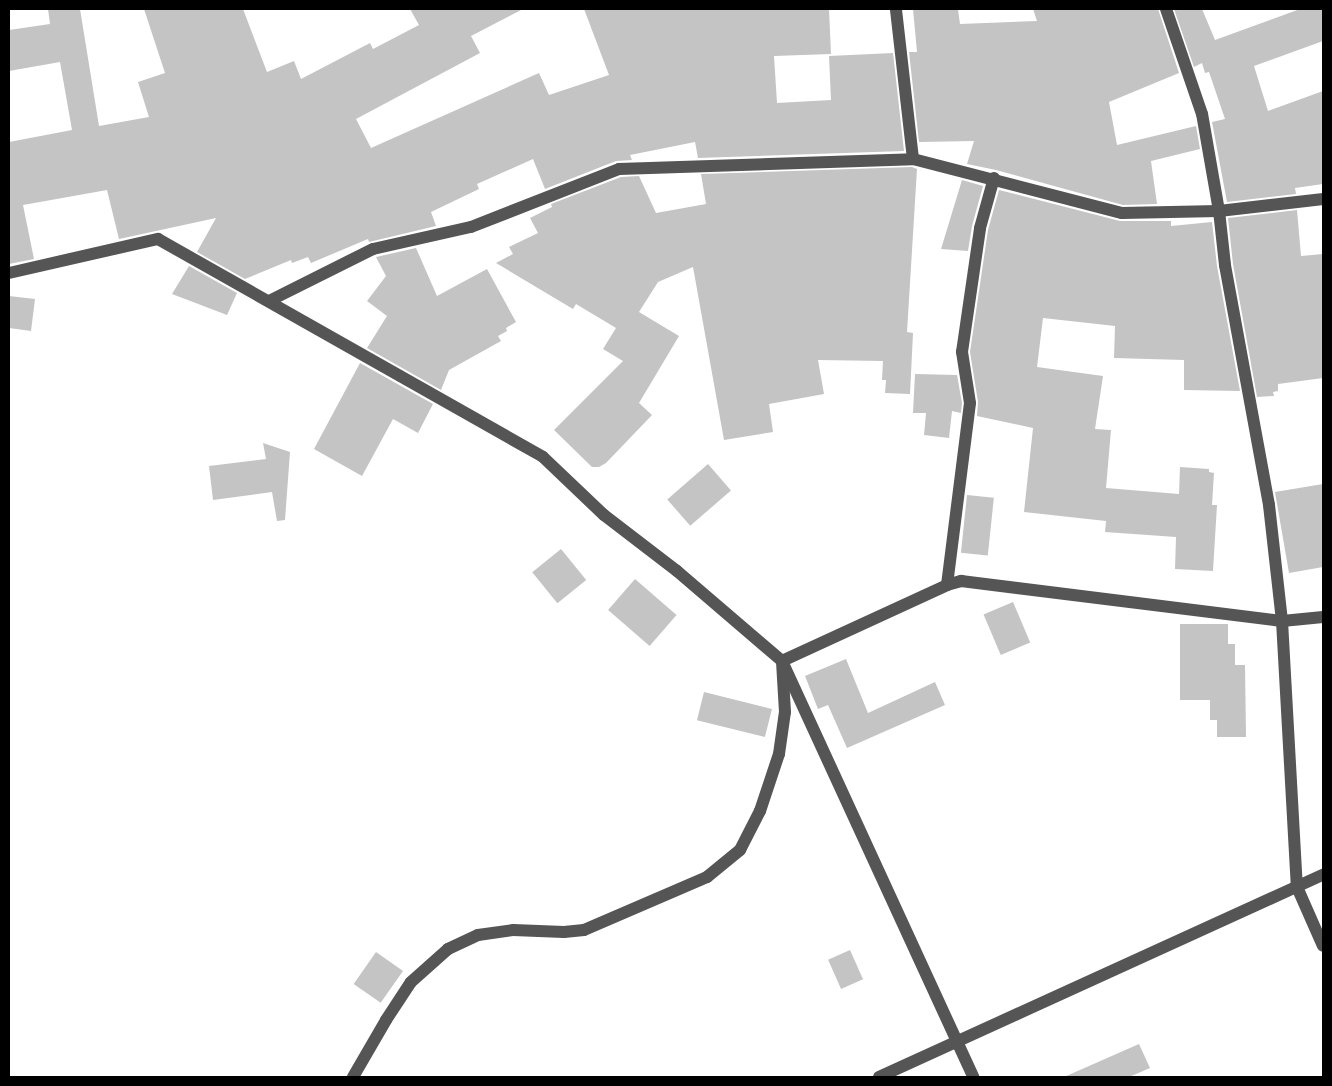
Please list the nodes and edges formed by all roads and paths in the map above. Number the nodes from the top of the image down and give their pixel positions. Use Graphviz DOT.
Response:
graph roads {
  1 [pos="896,9"];
  2 [pos="1166,9"];
  3 [pos="913,158"];
  4 [pos="994,178"];
  5 [pos="1323,199"];
  6 [pos="1219,211"];
  7 [pos="9,273"];
  8 [pos="269,301"];
  9 [pos="947,585"];
  10 [pos="1323,617"];
  11 [pos="1282,622"];
  12 [pos="782,661"];
  13 [pos="1323,875"];
  14 [pos="1297,887"];
  15 [pos="1323,946"];
  16 [pos="956,1042"];
  17 [pos="353,1077"];
  18 [pos="879,1077"];
  19 [pos="972,1077"];
  1 -- 3 [label="street"];
  2 -- 6 [label="street"];
  3 -- 4 [label="street"];
  3 -- 8 [label="street"];
  4 -- 6 [label="street"];
  4 -- 9 [label="street"];
  5 -- 6 [label="street"];
  6 -- 11 [label="street"];
  7 -- 8 [label="street"];
  8 -- 12 [label="street"];
  9 -- 11 [label="street"];
  9 -- 12 [label="street"];
  10 -- 11 [label="street"];
  11 -- 14 [label="street"];
  12 -- 16 [label="street"];
  12 -- 17 [label="street"];
  13 -- 14 [label="street"];
  14 -- 15 [label="street"];
  14 -- 16 [label="street"];
  16 -- 18 [label="street"];
  16 -- 19 [label="street"];
}
